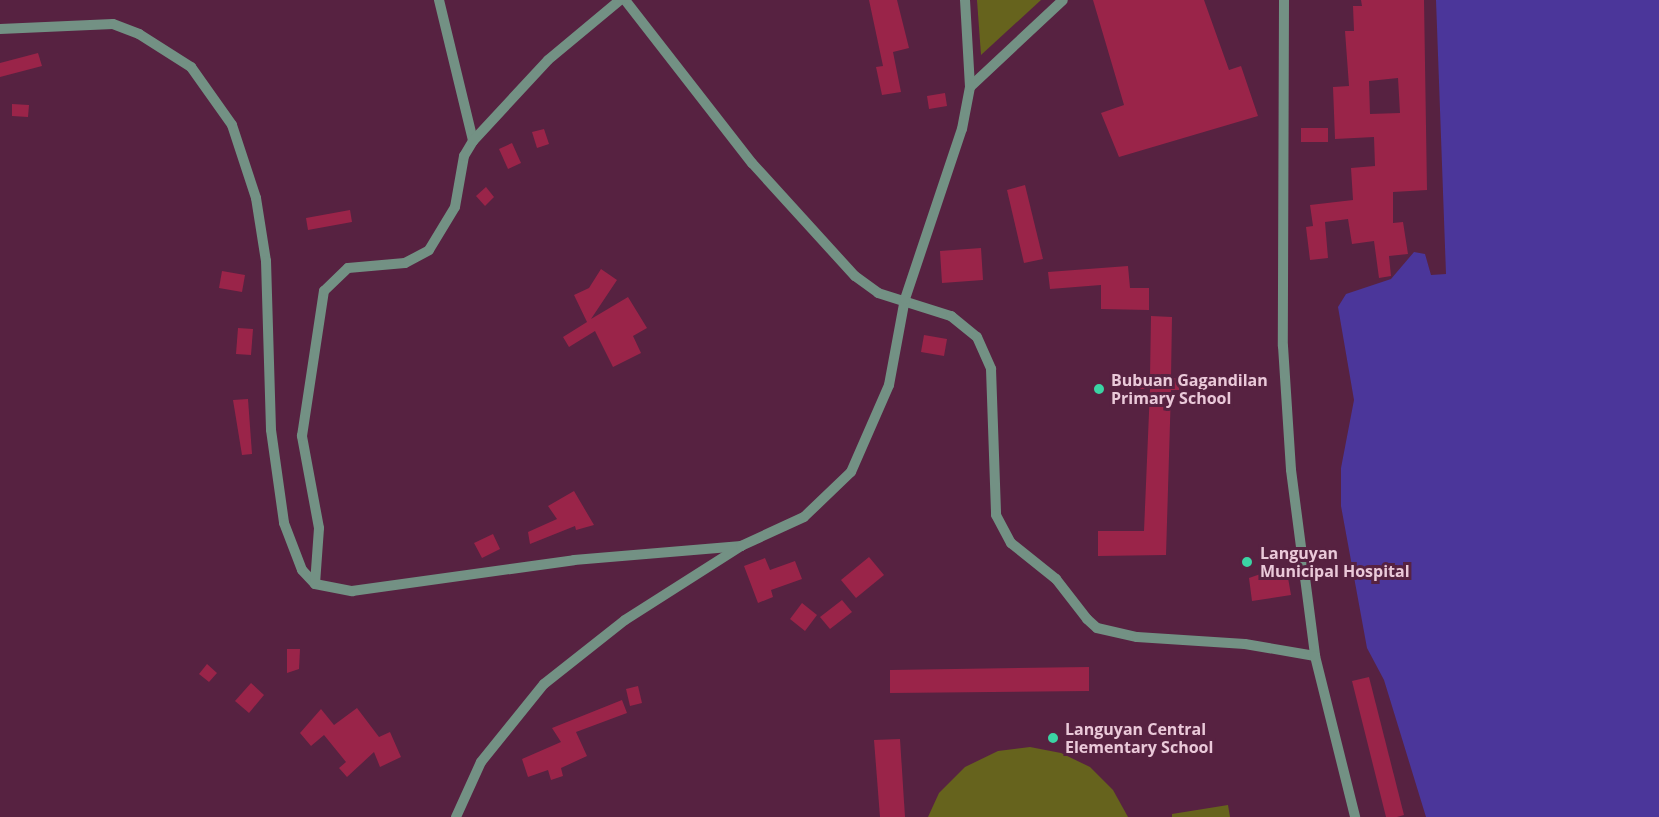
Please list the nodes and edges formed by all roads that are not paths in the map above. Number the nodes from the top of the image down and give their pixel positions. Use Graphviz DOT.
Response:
graph roads {
  1 [pos="439,0"];
  2 [pos="620,0"];
  3 [pos="625,0"];
  4 [pos="965,0"];
  5 [pos="1063,0"];
  6 [pos="1284,0"];
  7 [pos="0,29"];
  8 [pos="970,87"];
  9 [pos="473,141"];
  10 [pos="905,300"];
  11 [pos="741,546"];
  12 [pos="315,584"];
  13 [pos="1315,656"];
  14 [pos="456,817"];
  15 [pos="1355,817"];
  1 -- 9 [label="street"];
  2 -- 9 [label="street"];
  3 -- 10 [label="street"];
  4 -- 8 [label="street"];
  5 -- 8 [label="street"];
  6 -- 13 [label="street"];
  7 -- 12 [label="street"];
  8 -- 10 [label="street"];
  9 -- 12 [label="street"];
  10 -- 11 [label="street"];
  10 -- 13 [label="street"];
  11 -- 12 [label="street"];
  11 -- 14 [label="street"];
  13 -- 15 [label="street"];
}
